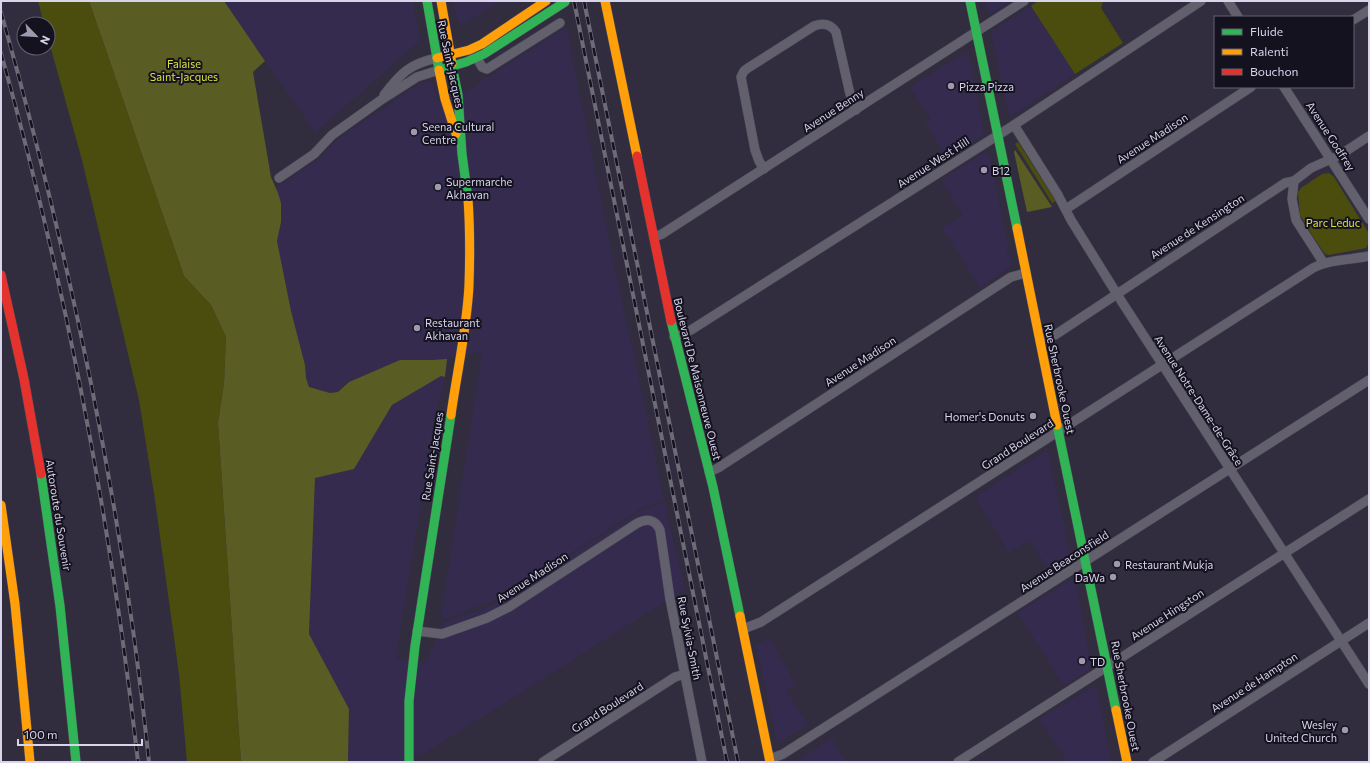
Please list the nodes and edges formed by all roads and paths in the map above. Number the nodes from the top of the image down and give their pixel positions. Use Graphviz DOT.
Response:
graph roads {
  1 [pos="427,1"];
  2 [pos="441,1"];
  3 [pos="546,1"];
  4 [pos="605,1"];
  5 [pos="970,1"];
  6 [pos="1024,1"];
  7 [pos="1201,1"];
  8 [pos="1228,1"];
  9 [pos="565,2"];
  10 [pos="1369,10"];
  11 [pos="1237,16"];
  12 [pos="1354,19"];
  13 [pos="560,22"];
  14 [pos="977,32"];
  15 [pos="450,55"];
  16 [pos="437,58"];
  17 [pos="477,58"];
  18 [pos="452,66"];
  19 [pos="439,70"];
  20 [pos="1249,88"];
  21 [pos="1285,88"];
  22 [pos="381,100"];
  23 [pos="856,110"];
  24 [pos="1014,125"];
  25 [pos="998,135"];
  26 [pos="1369,136"];
  27 [pos="462,154"];
  28 [pos="1332,159"];
  29 [pos="764,169"];
  30 [pos="279,178"];
  31 [pos="1294,181"];
  32 [pos="1066,209"];
  33 [pos="1369,219"];
  34 [pos="654,237"];
  35 [pos="1369,256"];
  36 [pos="1323,262"];
  37 [pos="1026,273"];
  38 [pos="1,275"];
  39 [pos="1117,294"];
  40 [pos="674,337"];
  41 [pos="1040,340"];
  42 [pos="1162,365"];
  43 [pos="1369,380"];
  44 [pos="1059,431"];
  45 [pos="1230,469"];
  46 [pos="709,472"];
  47 [pos="1369,500"];
  48 [pos="1,505"];
  49 [pos="652,520"];
  50 [pos="1284,554"];
  51 [pos="1086,561"];
  52 [pos="1369,623"];
  53 [pos="743,629"];
  54 [pos="417,631"];
  55 [pos="1341,640"];
  56 [pos="1107,667"];
  57 [pos="685,674"];
  58 [pos="1369,684"];
  59 [pos="770,760"];
  60 [pos="30,762"];
  61 [pos="76,762"];
  62 [pos="409,762"];
  63 [pos="543,762"];
  64 [pos="702,762"];
  65 [pos="958,762"];
  66 [pos="1127,762"];
  67 [pos="1153,762"];
  1 -- 16 [label="main road, Rue Saint-Jacques"];
  2 -- 15 [label="main road, Rue Saint-Jacques"];
  3 -- 15 [label="main road"];
  4 -- 34 [label="main road, Boulevard De Maisonneuve Ouest"];
  5 -- 14 [label="main road, Rue Sherbrooke Ouest"];
  6 -- 14 [label="street, Avenue Benny"];
  7 -- 24 [label="street, Avenue West Hill"];
  8 -- 11 [label="street"];
  9 -- 17 [label="main road"];
  10 -- 12 [label="street"];
  13 -- 17 [label="street"];
  14 -- 23 [label="street, Avenue Benny"];
  14 -- 25 [label="main road, Rue Sherbrooke Ouest"];
  15 -- 16 [label="main road"];
  15 -- 18 [label="main road, Rue Saint-Jacques"];
  16 -- 19 [label="main road, Rue Saint-Jacques"];
  16 -- 22 [label="street"];
  17 -- 18 [label="main road"];
  18 -- 19 [label="main road"];
  18 -- 27 [label="main road, Rue Saint-Jacques"];
  19 -- 22 [label="street"];
  19 -- 27 [label="main road, Rue Saint-Jacques"];
  20 -- 32 [label="street, Avenue Madison"];
  21 -- 28 [label="street, Avenue Godfrey"];
  22 -- 30 [label="street"];
  23 -- 29 [label="street, Avenue Benny"];
  23 -- 29 [label="street"];
  24 -- 25 [label="street, Avenue West Hill"];
  24 -- 32 [label="street, Avenue Notre-Dame-de-Grâce"];
  25 -- 37 [label="main road, Rue Sherbrooke Ouest"];
  25 -- 40 [label="street, Avenue West Hill"];
  26 -- 28 [label="street, Avenue de Kensington"];
  27 -- 54 [label="main road, Rue Saint-Jacques"];
  28 -- 31 [label="street, Avenue de Kensington"];
  28 -- 33 [label="street, Avenue Godfrey"];
  29 -- 34 [label="street, Avenue Benny"];
  31 -- 36 [label="street"];
  31 -- 39 [label="street, Avenue de Kensington"];
  32 -- 39 [label="street, Avenue Notre-Dame-de-Grâce"];
  34 -- 40 [label="main road, Boulevard De Maisonneuve Ouest"];
  35 -- 36 [label="street, Grand Boulevard"];
  36 -- 42 [label="street, Grand Boulevard"];
  37 -- 41 [label="main road, Rue Sherbrooke Ouest"];
  37 -- 46 [label="street, Avenue Madison"];
  38 -- 61 [label="main road, Autoroute du Souvenir"];
  39 -- 41 [label="street, Avenue de Kensington"];
  39 -- 42 [label="street, Avenue Notre-Dame-de-Grâce"];
  40 -- 46 [label="main road, Boulevard De Maisonneuve Ouest"];
  41 -- 44 [label="main road, Rue Sherbrooke Ouest"];
  42 -- 44 [label="street, Grand Boulevard"];
  42 -- 45 [label="street, Avenue Notre-Dame-de-Grâce"];
  43 -- 45 [label="street, Avenue Beaconsfield"];
  44 -- 51 [label="main road, Rue Sherbrooke Ouest"];
  44 -- 53 [label="street, Grand Boulevard"];
  45 -- 50 [label="street, Avenue Notre-Dame-de-Grâce"];
  45 -- 51 [label="street, Avenue Beaconsfield"];
  46 -- 53 [label="main road, Boulevard De Maisonneuve Ouest"];
  47 -- 50 [label="street, Avenue Hingston"];
  48 -- 60 [label="main road"];
  49 -- 54 [label="street, Avenue Madison"];
  49 -- 57 [label="street, Rue Sylvia-Smith"];
  50 -- 55 [label="street, Avenue Notre-Dame-de-Grâce"];
  50 -- 56 [label="street, Avenue Hingston"];
  51 -- 56 [label="main road, Rue Sherbrooke Ouest"];
  51 -- 59 [label="street, Avenue Beaconsfield"];
  52 -- 55 [label="street, Avenue de Hampton"];
  53 -- 59 [label="main road, Boulevard De Maisonneuve Ouest"];
  54 -- 62 [label="main road, Rue Saint-Jacques"];
  55 -- 58 [label="street, Avenue Notre-Dame-de-Grâce"];
  55 -- 67 [label="street, Avenue de Hampton"];
  56 -- 65 [label="street, Avenue Hingston"];
  56 -- 66 [label="main road, Rue Sherbrooke Ouest"];
  57 -- 63 [label="street, Grand Boulevard"];
  57 -- 64 [label="street, Rue Sylvia-Smith"];
}
